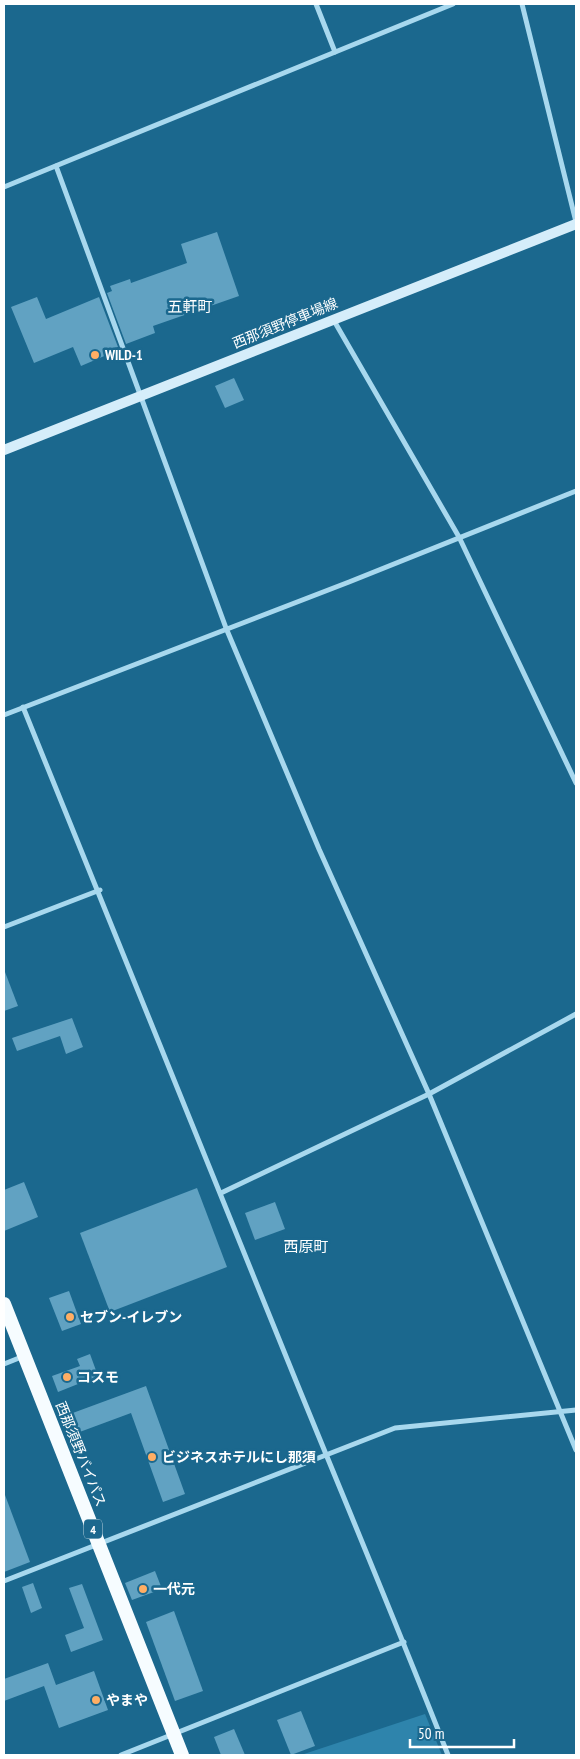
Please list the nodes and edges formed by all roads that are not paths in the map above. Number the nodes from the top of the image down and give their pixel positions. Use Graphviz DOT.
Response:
graph roads {
  1 [pos="316,4"];
  2 [pos="453,4"];
  3 [pos="522,4"];
  4 [pos="335,52"];
  5 [pos="56,166"];
  6 [pos="4,187"];
  7 [pos="576,223"];
  8 [pos="333,319"];
  9 [pos="140,396"];
  10 [pos="4,450"];
  11 [pos="576,491"];
  12 [pos="459,537"];
  13 [pos="226,628"];
  14 [pos="23,707"];
  15 [pos="4,714"];
  16 [pos="576,782"];
  17 [pos="100,890"];
  18 [pos="4,928"];
  19 [pos="576,1014"];
  20 [pos="429,1094"];
  21 [pos="221,1193"];
  22 [pos="4,1304"];
  23 [pos="24,1356"];
  24 [pos="4,1364"];
  25 [pos="576,1410"];
  26 [pos="560,1411"];
  27 [pos="576,1450"];
  28 [pos="326,1455"];
  29 [pos="99,1543"];
  30 [pos="4,1581"];
  31 [pos="404,1642"];
  32 [pos="174,1735"];
  33 [pos="121,1755"];
  34 [pos="182,1755"];
  35 [pos="448,1755"];
  1 -- 4 [label="street"];
  2 -- 4 [label="street"];
  3 -- 7 [label="street"];
  4 -- 5 [label="street"];
  5 -- 6 [label="street"];
  5 -- 9 [label="street"];
  7 -- 8 [label="main road, 西那須野停車場線"];
  8 -- 9 [label="main road, 西那須野停車場線"];
  8 -- 12 [label="street"];
  9 -- 10 [label="main road, 西那須野停車場線"];
  9 -- 13 [label="street"];
  11 -- 12 [label="street"];
  12 -- 13 [label="street"];
  12 -- 16 [label="street"];
  13 -- 14 [label="street"];
  13 -- 20 [label="street"];
  14 -- 15 [label="street"];
  14 -- 17 [label="street"];
  17 -- 18 [label="street"];
  17 -- 21 [label="street"];
  19 -- 20 [label="street"];
  20 -- 21 [label="street"];
  20 -- 26 [label="street"];
  21 -- 28 [label="street"];
  22 -- 23 [label="highway, 西那須野バイパス / 4"];
  23 -- 24 [label="street"];
  23 -- 29 [label="highway, 西那須野バイパス / 4"];
  25 -- 26 [label="street"];
  26 -- 27 [label="street"];
  26 -- 28 [label="street"];
  28 -- 29 [label="street"];
  28 -- 31 [label="street"];
  29 -- 30 [label="street"];
  29 -- 32 [label="highway, 西那須野バイパス / 4"];
  31 -- 32 [label="street"];
  31 -- 35 [label="street"];
  32 -- 33 [label="street"];
  32 -- 34 [label="highway, 西那須野バイパス / 4"];
}
